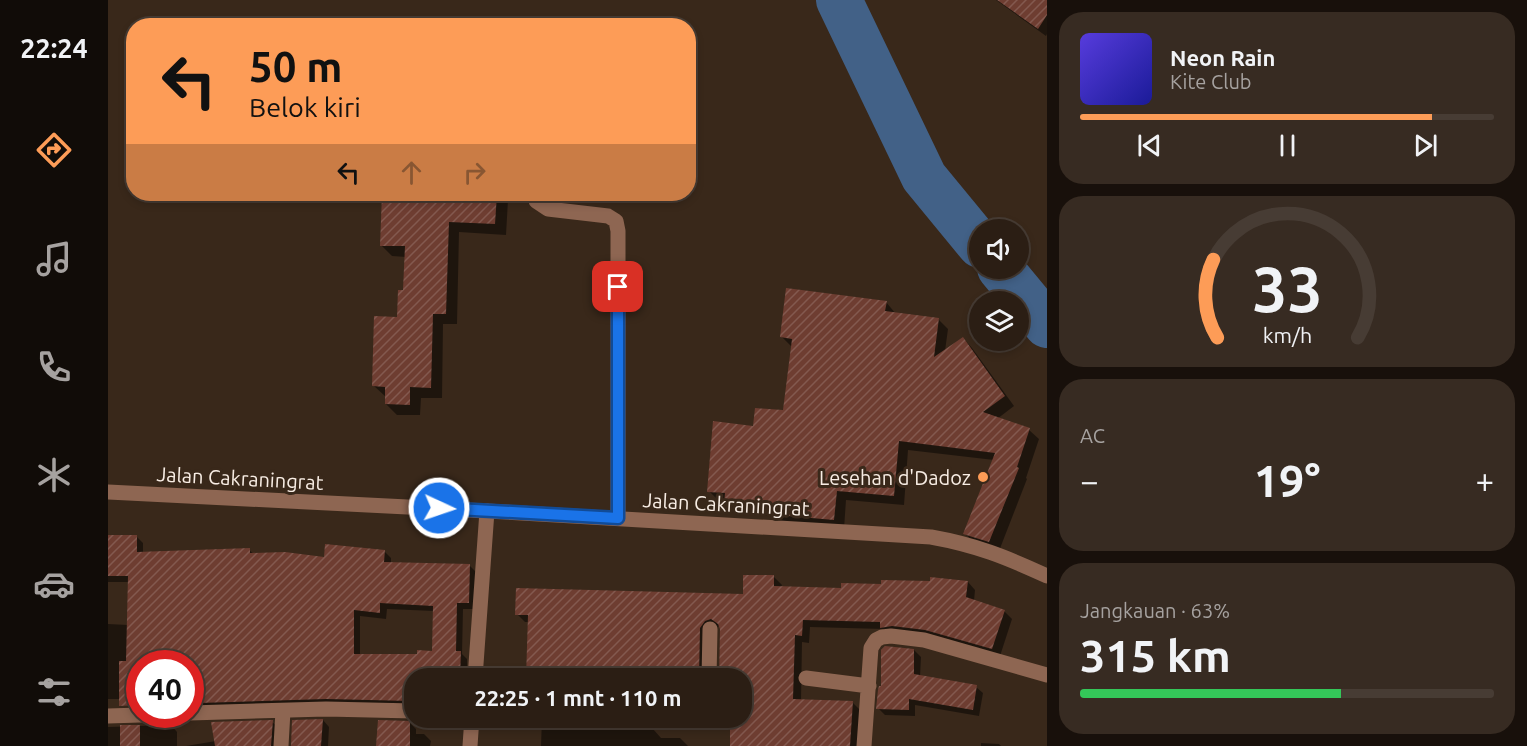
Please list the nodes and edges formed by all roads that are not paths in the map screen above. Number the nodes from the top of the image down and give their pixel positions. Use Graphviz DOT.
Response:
graph roads {
  1 [pos="536,201"];
  2 [pos="108,492"];
  3 [pos="487,511"];
  4 [pos="618,518"];
  5 [pos="1047,576"];
  6 [pos="710,629"];
  7 [pos="476,668"];
  8 [pos="709,668"];
  9 [pos="1047,675"];
  10 [pos="806,678"];
  11 [pos="868,686"];
  12 [pos="283,711"];
  13 [pos="404,711"];
  14 [pos="204,713"];
  15 [pos="126,716"];
  16 [pos="108,717"];
  17 [pos="471,728"];
  18 [pos="281,746"];
  19 [pos="470,746"];
  20 [pos="864,746"];
  1 -- 4 [label="street"];
  2 -- 3 [label="street, Jalan Cakraningrat"];
  3 -- 4 [label="street, Jalan Cakraningrat"];
  3 -- 7 [label="street"];
  4 -- 5 [label="street, Jalan Cakraningrat"];
  6 -- 8 [label="street"];
  9 -- 11 [label="street"];
  10 -- 11 [label="street"];
  11 -- 20 [label="street"];
  12 -- 13 [label="street"];
  12 -- 14 [label="street"];
  12 -- 18 [label="street"];
  15 -- 16 [label="street"];
  17 -- 19 [label="street"];
}
